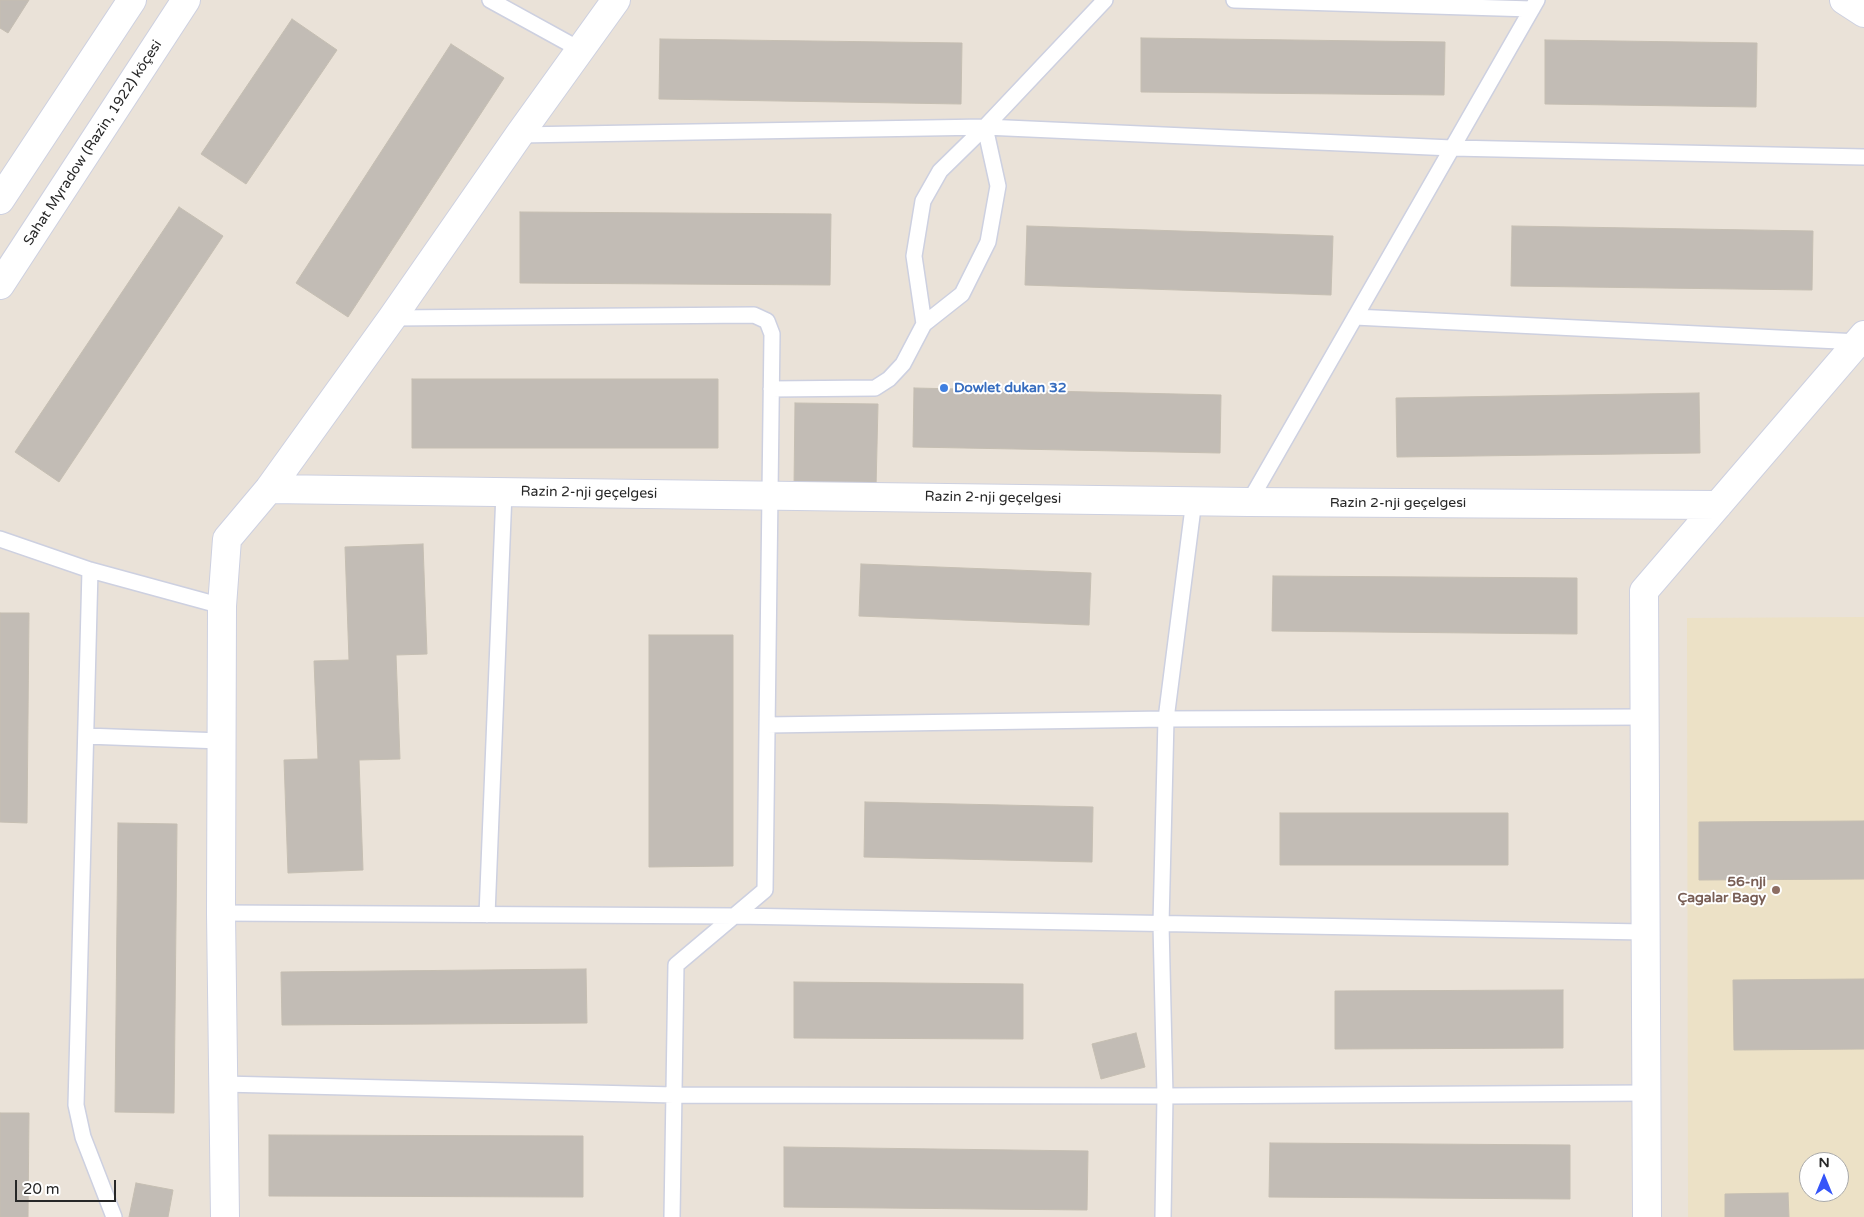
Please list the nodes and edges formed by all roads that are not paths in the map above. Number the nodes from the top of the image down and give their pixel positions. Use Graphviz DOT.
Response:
graph roads {
  1 [pos="132,0"];
  2 [pos="186,0"];
  3 [pos="490,0"];
  4 [pos="616,0"];
  5 [pos="1105,0"];
  6 [pos="1234,0"];
  7 [pos="1844,0"];
  8 [pos="1534,4"];
  9 [pos="1864,13"];
  10 [pos="579,49"];
  11 [pos="984,127"];
  12 [pos="518,135"];
  13 [pos="1452,148"];
  14 [pos="1864,157"];
  15 [pos="0,200"];
  16 [pos="0,285"];
  17 [pos="1355,317"];
  18 [pos="392,318"];
  19 [pos="924,324"];
  20 [pos="1862,341"];
  21 [pos="772,389"];
  22 [pos="269,489"];
  23 [pos="504,492"];
  24 [pos="771,495"];
  25 [pos="1194,500"];
  26 [pos="1249,502"];
  27 [pos="1718,505"];
  28 [pos="0,538"];
  29 [pos="90,570"];
  30 [pos="222,606"];
  31 [pos="1644,717"];
  32 [pos="1166,719"];
  33 [pos="767,725"];
  34 [pos="86,736"];
  35 [pos="221,741"];
  36 [pos="221,914"];
  37 [pos="487,915"];
  38 [pos="735,916"];
  39 [pos="1161,924"];
  40 [pos="1645,932"];
  41 [pos="223,1084"];
  42 [pos="1646,1093"];
  43 [pos="674,1096"];
  44 [pos="1165,1096"];
  45 [pos="114,1217"];
  46 [pos="225,1217"];
  47 [pos="672,1217"];
  48 [pos="1163,1217"];
  49 [pos="1647,1217"];
  1 -- 15 [label="street"];
  2 -- 16 [label="street, Sahat Myradow (Razin, 1922) köçesi"];
  3 -- 10 [label="lane"];
  4 -- 10 [label="street"];
  5 -- 11 [label="lane"];
  6 -- 8 [label="lane"];
  7 -- 9 [label="street"];
  8 -- 13 [label="lane"];
  10 -- 12 [label="street"];
  11 -- 12 [label="lane"];
  11 -- 13 [label="lane"];
  11 -- 19 [label="lane"];
  11 -- 19 [label="lane"];
  12 -- 18 [label="street"];
  13 -- 14 [label="lane"];
  13 -- 17 [label="lane"];
  17 -- 20 [label="lane"];
  17 -- 26 [label="lane"];
  18 -- 21 [label="lane"];
  18 -- 22 [label="street"];
  19 -- 21 [label="lane"];
  20 -- 27 [label="street"];
  21 -- 24 [label="lane"];
  22 -- 23 [label="street, Razin 2-nji geçelgesi"];
  22 -- 30 [label="street"];
  23 -- 24 [label="street, Razin 2-nji geçelgesi"];
  23 -- 37 [label="lane"];
  24 -- 25 [label="street, Razin 2-nji geçelgesi"];
  24 -- 33 [label="lane"];
  25 -- 26 [label="street, Razin 2-nji geçelgesi"];
  25 -- 32 [label="lane"];
  26 -- 27 [label="street, Razin 2-nji geçelgesi"];
  27 -- 31 [label="street"];
  28 -- 29 [label="lane"];
  29 -- 30 [label="lane"];
  29 -- 34 [label="lane"];
  30 -- 35 [label="street"];
  31 -- 32 [label="lane"];
  31 -- 40 [label="street"];
  32 -- 33 [label="lane"];
  32 -- 39 [label="lane"];
  33 -- 38 [label="lane"];
  34 -- 35 [label="lane"];
  34 -- 45 [label="lane"];
  35 -- 36 [label="street"];
  36 -- 37 [label="lane"];
  36 -- 41 [label="street"];
  37 -- 38 [label="lane"];
  38 -- 39 [label="lane"];
  38 -- 43 [label="lane"];
  39 -- 40 [label="lane"];
  39 -- 44 [label="lane"];
  40 -- 42 [label="street"];
  41 -- 43 [label="lane"];
  41 -- 46 [label="street"];
  42 -- 44 [label="lane"];
  42 -- 49 [label="street"];
  43 -- 44 [label="lane"];
  43 -- 47 [label="lane"];
  44 -- 48 [label="lane"];
}
